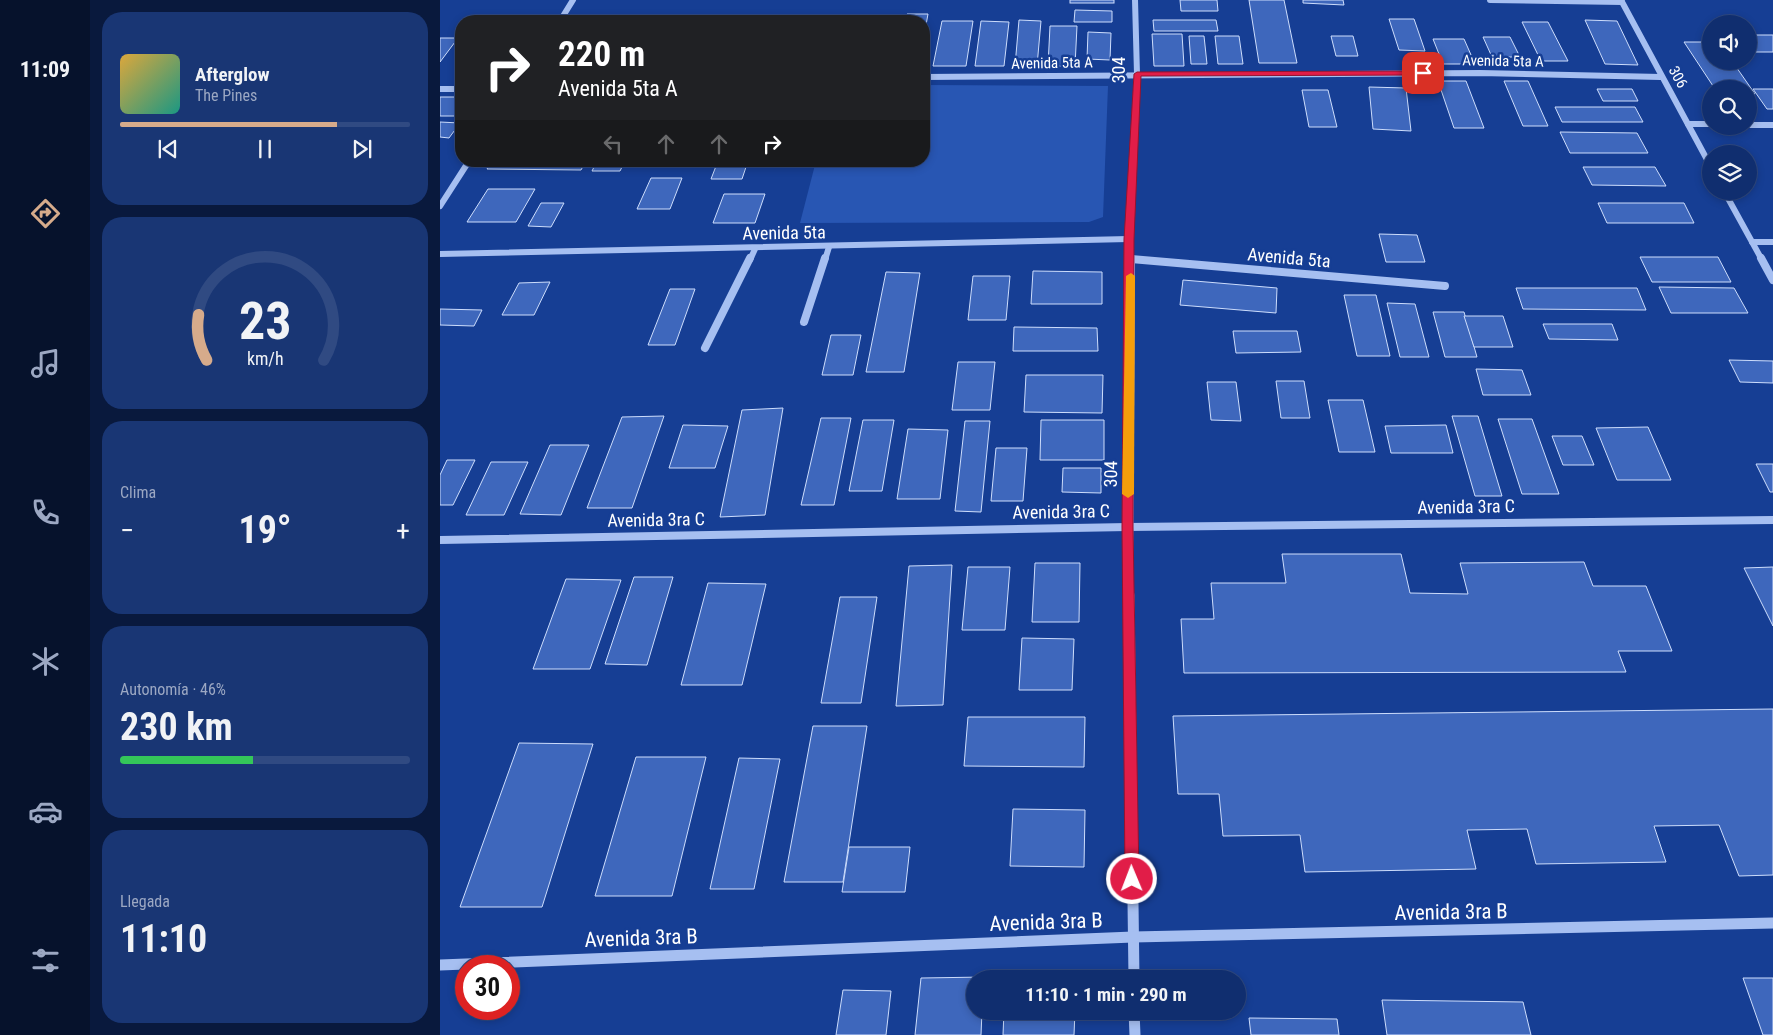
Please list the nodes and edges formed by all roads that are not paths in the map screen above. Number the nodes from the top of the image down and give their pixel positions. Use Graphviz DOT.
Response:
graph roads {
  1 [pos="573,0"];
  2 [pos="1134,0"];
  3 [pos="1490,0"];
  4 [pos="1621,1"];
  5 [pos="564,15"];
  6 [pos="1137,74"];
  7 [pos="930,77"];
  8 [pos="1661,77"];
  9 [pos="440,89"];
  10 [pos="455,89"];
  11 [pos="1688,124"];
  12 [pos="1702,124"];
  13 [pos="1757,125"];
  14 [pos="1773,125"];
  15 [pos="1702,150"];
  16 [pos="465,167"];
  17 [pos="1729,200"];
  18 [pos="440,206"];
  19 [pos="1129,239"];
  20 [pos="1752,242"];
  21 [pos="1773,242"];
  22 [pos="829,246"];
  23 [pos="755,248"];
  24 [pos="440,254"];
  25 [pos="1131,258"];
  26 [pos="1773,280"];
  27 [pos="1445,286"];
  28 [pos="804,322"];
  29 [pos="706,348"];
  30 [pos="1773,520"];
  31 [pos="1128,527"];
  32 [pos="440,540"];
  33 [pos="1773,923"];
  34 [pos="1133,937"];
  35 [pos="440,965"];
  36 [pos="1134,970"];
  37 [pos="1134,1020"];
  38 [pos="1135,1035"];
  1 -- 5 [label="street"];
  2 -- 6 [label="street, 304"];
  3 -- 4 [label="street"];
  4 -- 8 [label="street, 306"];
  6 -- 7 [label="street, Avenida 5ta A"];
  6 -- 8 [label="street, Avenida 5ta A"];
  6 -- 19 [label="street, 304"];
  8 -- 11 [label="street, 306"];
  9 -- 10 [label="street"];
  11 -- 12 [label="street"];
  11 -- 15 [label="street, 306"];
  13 -- 14 [label="street"];
  16 -- 18 [label="street"];
  17 -- 20 [label="street"];
  19 -- 22 [label="street, Avenida 5ta"];
  19 -- 25 [label="street, 304"];
  20 -- 21 [label="street"];
  20 -- 26 [label="street"];
  22 -- 23 [label="street, Avenida 5ta"];
  22 -- 28 [label="street"];
  23 -- 24 [label="street, Avenida 5ta"];
  23 -- 29 [label="street"];
  25 -- 27 [label="street, Avenida 5ta"];
  25 -- 31 [label="street, 304"];
  30 -- 31 [label="street, Avenida 3ra C"];
  31 -- 32 [label="street, Avenida 3ra C"];
  31 -- 34 [label="street, 304"];
  33 -- 34 [label="street, Avenida 3ra B"];
  34 -- 35 [label="street, Avenida 3ra B"];
  34 -- 36 [label="street, 304"];
  37 -- 38 [label="street"];
}
